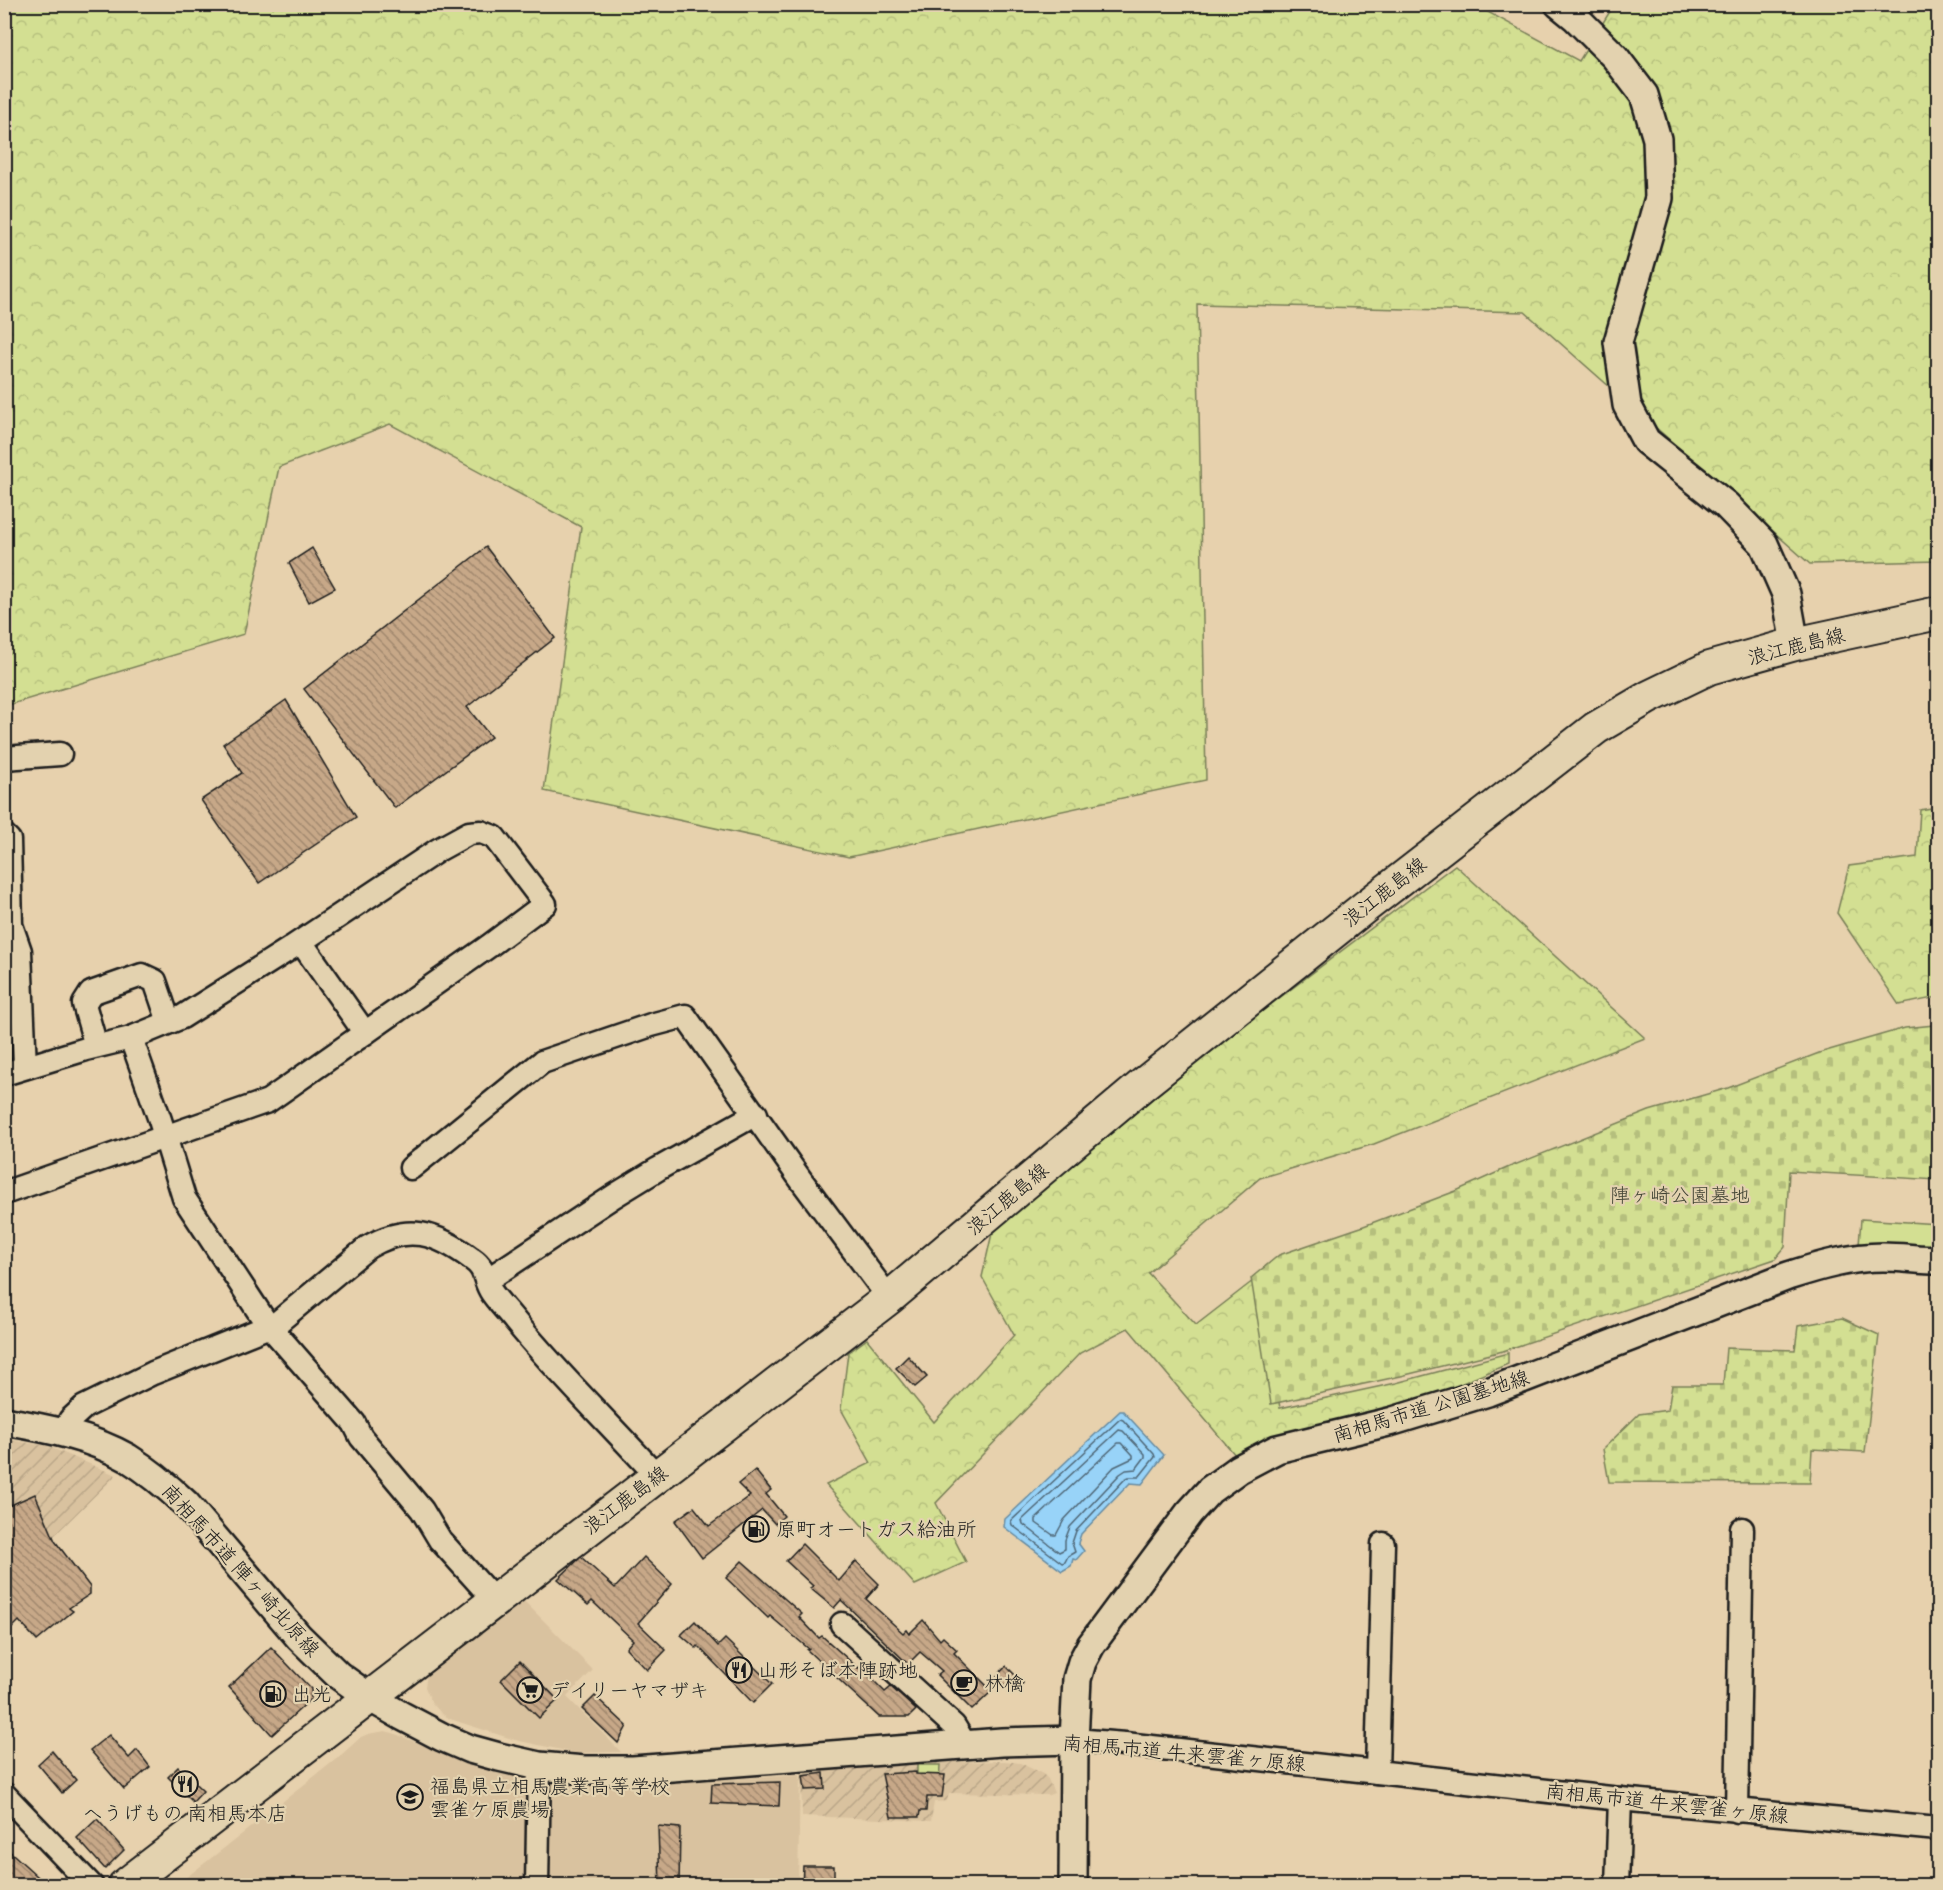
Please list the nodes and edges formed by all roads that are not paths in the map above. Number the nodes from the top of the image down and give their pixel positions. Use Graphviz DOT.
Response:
graph roads {
  1 [pos="1558,4"];
  2 [pos="1938,613"];
  3 [pos="1795,644"];
  4 [pos="60,754"];
  5 [pos="4,758"];
  6 [pos="4,835"];
  7 [pos="8,926"];
  8 [pos="302,942"];
  9 [pos="169,1022"];
  10 [pos="365,1033"];
  11 [pos="131,1038"];
  12 [pos="96,1047"];
  13 [pos="15,1071"];
  14 [pos="756,1114"];
  15 [pos="165,1138"];
  16 [pos="411,1168"];
  17 [pos="4,1193"];
  18 [pos="1938,1260"];
  19 [pos="487,1280"];
  20 [pos="889,1298"];
  21 [pos="269,1327"];
  22 [pos="4,1421"];
  23 [pos="64,1433"];
  24 [pos="657,1476"];
  25 [pos="1742,1529"];
  26 [pos="1383,1544"];
  27 [pos="494,1600"];
  28 [pos="842,1624"];
  29 [pos="369,1697"];
  30 [pos="1074,1740"];
  31 [pos="965,1744"];
  32 [pos="539,1766"];
  33 [pos="1377,1772"];
  34 [pos="4,1794"];
  35 [pos="1620,1799"];
  36 [pos="1737,1810"];
  37 [pos="1938,1829"];
  38 [pos="92,1886"];
  39 [pos="124,1886"];
  40 [pos="537,1886"];
  41 [pos="1072,1886"];
  42 [pos="1617,1886"];
  1 -- 3 [label="street"];
  2 -- 3 [label="main road, 浪江鹿島線"];
  3 -- 20 [label="main road, 浪江鹿島線"];
  4 -- 5 [label="street"];
  6 -- 7 [label="street"];
  7 -- 13 [label="street"];
  8 -- 9 [label="street"];
  8 -- 10 [label="street"];
  8 -- 10 [label="street"];
  9 -- 11 [label="street"];
  9 -- 12 [label="street"];
  10 -- 15 [label="street"];
  11 -- 12 [label="street"];
  11 -- 15 [label="street"];
  12 -- 13 [label="street"];
  14 -- 16 [label="street"];
  14 -- 19 [label="street"];
  14 -- 20 [label="street"];
  15 -- 17 [label="street"];
  15 -- 21 [label="street"];
  18 -- 30 [label="street, 南相馬市道 公園墓地線"];
  19 -- 21 [label="street"];
  19 -- 24 [label="street"];
  20 -- 24 [label="main road, 浪江鹿島線"];
  21 -- 23 [label="street"];
  21 -- 27 [label="street"];
  22 -- 23 [label="street, 南相馬市道 陣ヶ崎北原線"];
  23 -- 29 [label="street, 南相馬市道 陣ヶ崎北原線"];
  24 -- 27 [label="main road, 浪江鹿島線"];
  25 -- 36 [label="street"];
  26 -- 33 [label="street"];
  27 -- 29 [label="main road, 浪江鹿島線"];
  28 -- 31 [label="street"];
  29 -- 32 [label="street, 南相馬市道 牛来雲雀ヶ原線"];
  29 -- 39 [label="main road, 浪江鹿島線"];
  30 -- 31 [label="street, 南相馬市道 牛来雲雀ヶ原線"];
  30 -- 33 [label="street, 南相馬市道 牛来雲雀ヶ原線"];
  30 -- 41 [label="street, 南相馬市道 公園墓地線"];
  31 -- 32 [label="street, 南相馬市道 牛来雲雀ヶ原線"];
  32 -- 40 [label="street"];
  33 -- 35 [label="street, 南相馬市道 牛来雲雀ヶ原線"];
  34 -- 38 [label="street"];
  35 -- 36 [label="street, 南相馬市道 牛来雲雀ヶ原線"];
  35 -- 42 [label="street"];
  36 -- 37 [label="street, 南相馬市道 牛来雲雀ヶ原線"];
}
